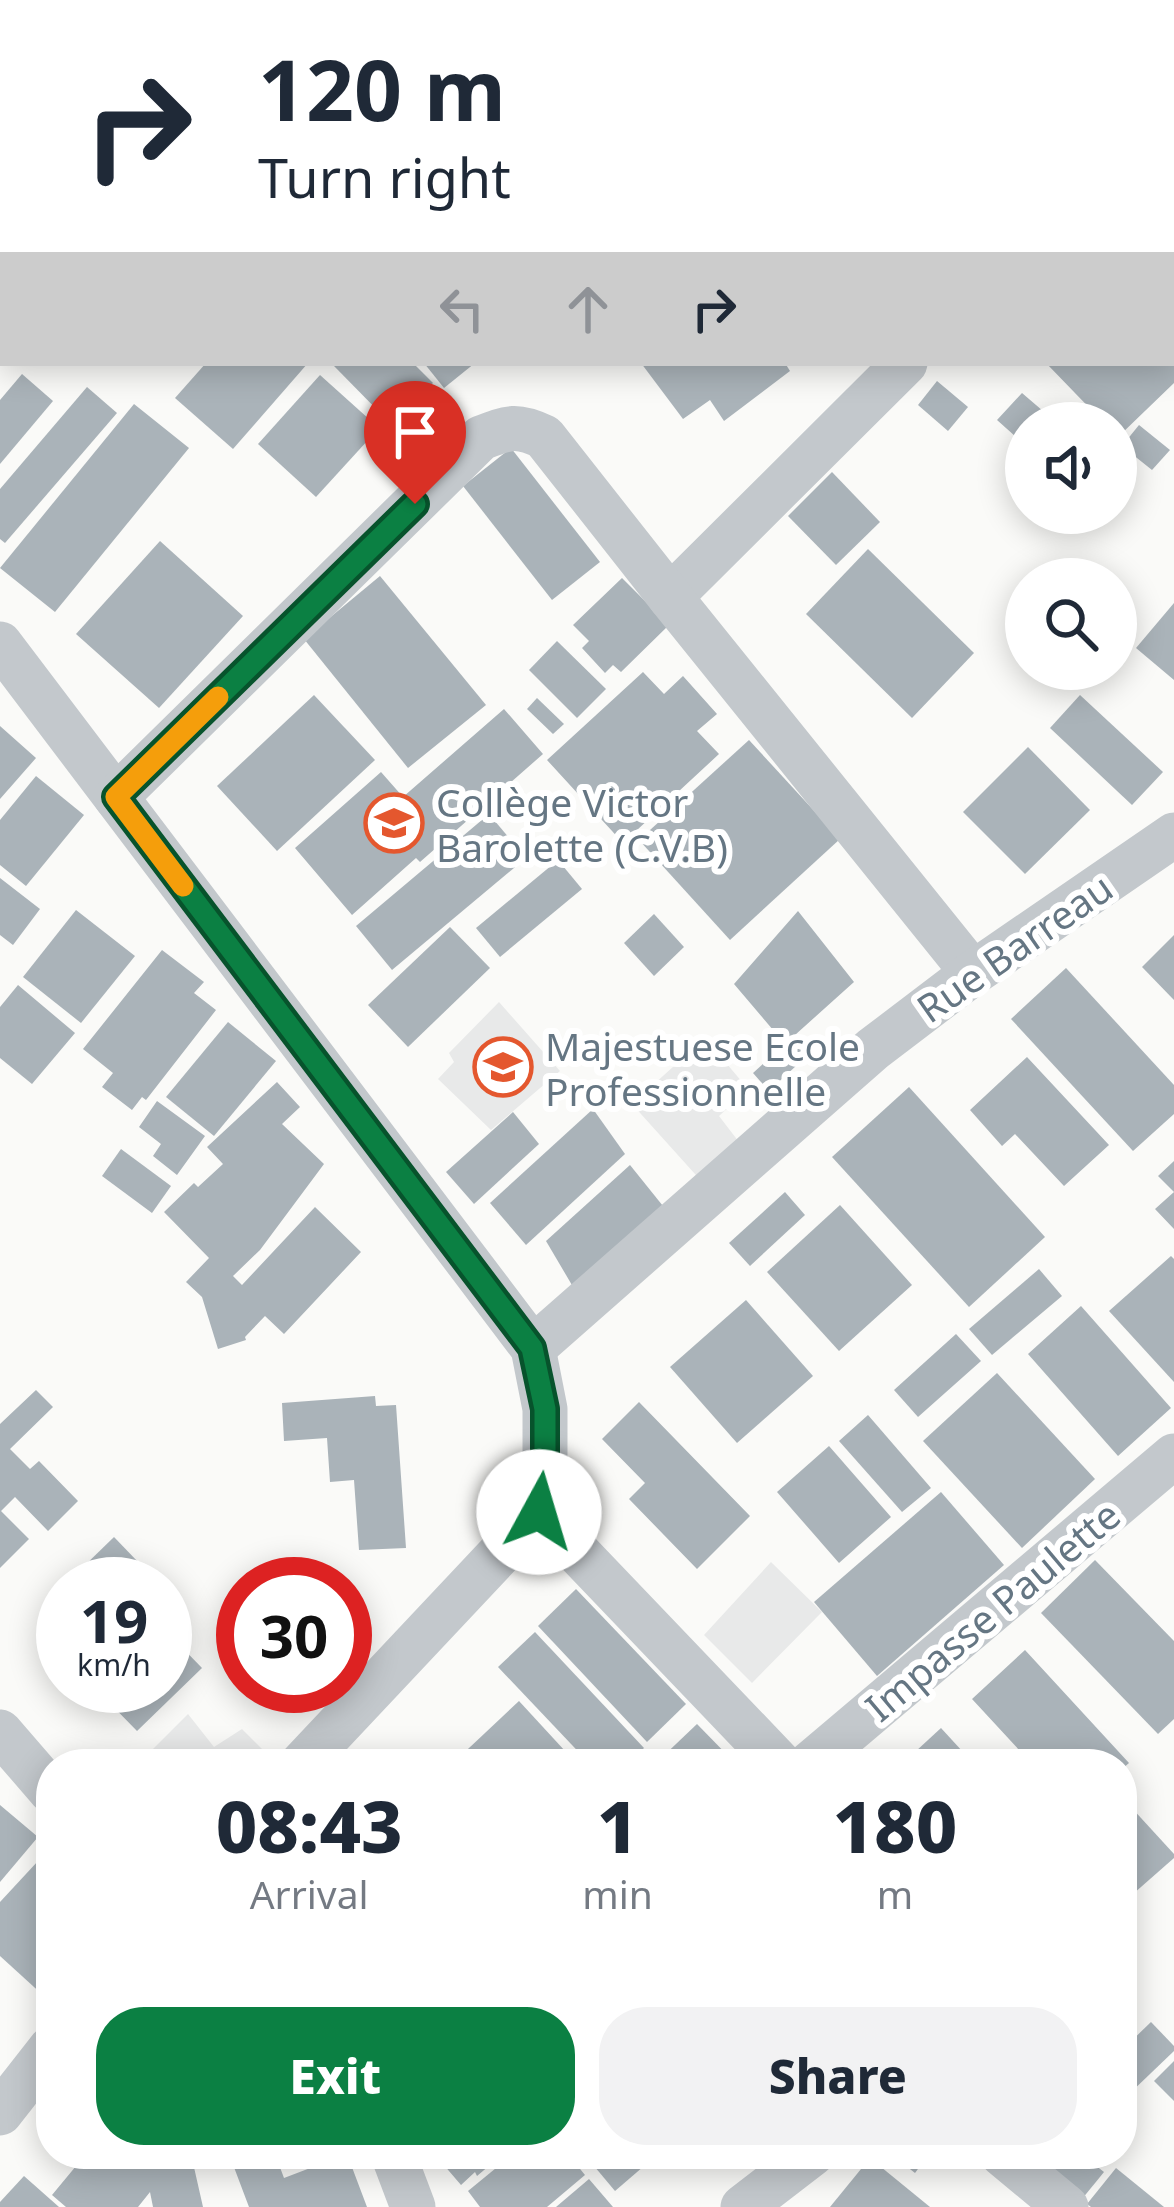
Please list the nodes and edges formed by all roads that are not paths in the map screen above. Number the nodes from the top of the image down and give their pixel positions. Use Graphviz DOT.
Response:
graph roads {
  1 [pos="902,366"];
  2 [pos="670,597"];
  3 [pos="0,644"];
  4 [pos="116,797"];
  5 [pos="1174,835"];
  6 [pos="974,973"];
  7 [pos="532,1348"];
  8 [pos="1174,1456"];
  9 [pos="539,1512"];
  10 [pos="0,1732"];
  11 [pos="316,1749"];
  12 [pos="766,1749"];
  13 [pos="828,1749"];
  14 [pos="36,1774"];
  15 [pos="36,2067"];
  16 [pos="0,2113"];
  17 [pos="399,2169"];
  18 [pos="792,2169"];
  19 [pos="1020,2169"];
  20 [pos="413,2207"];
  21 [pos="742,2207"];
  22 [pos="1066,2207"];
  1 -- 2 [label="street"];
  2 -- 4 [label="street"];
  2 -- 6 [label="street"];
  3 -- 4 [label="street"];
  4 -- 7 [label="street"];
  5 -- 6 [label="street, Rue Barreau"];
  6 -- 7 [label="street, Rue Barreau"];
  7 -- 9 [label="street"];
  8 -- 13 [label="street, Impasse Paulette"];
  9 -- 11 [label="street"];
  9 -- 12 [label="street"];
  10 -- 14 [label="street"];
  15 -- 16 [label="street"];
  17 -- 20 [label="street"];
  18 -- 21 [label="street"];
  19 -- 22 [label="street"];
}
